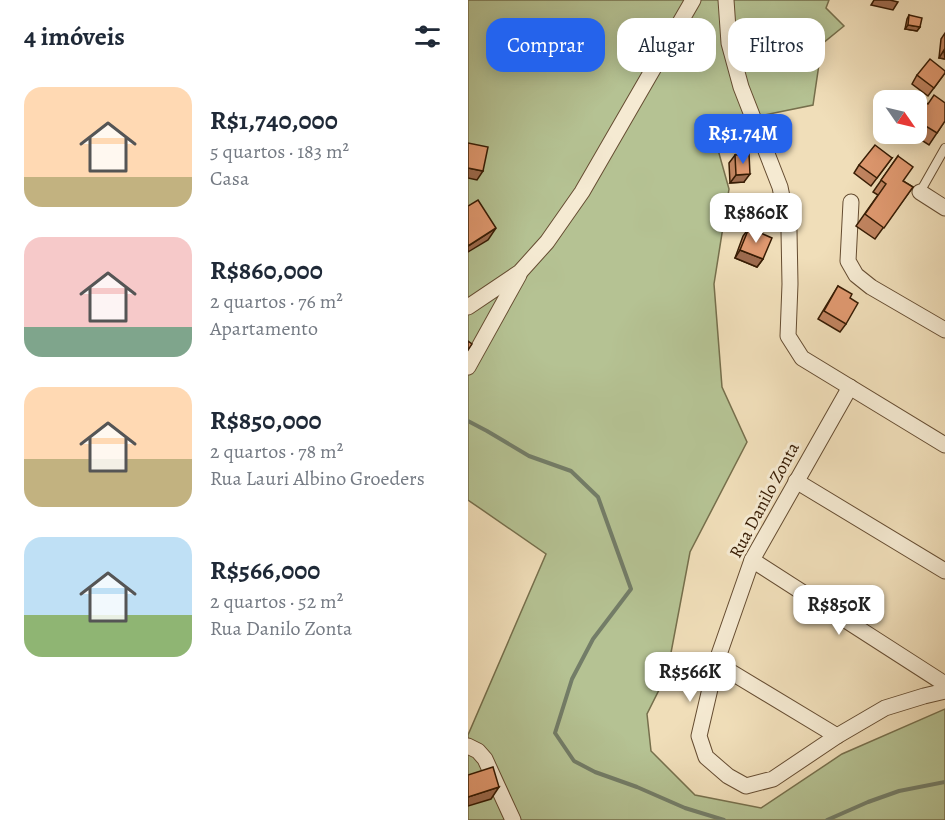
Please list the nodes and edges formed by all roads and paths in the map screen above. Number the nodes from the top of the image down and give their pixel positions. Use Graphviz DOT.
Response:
graph roads {
  1 [pos="693,0"];
  2 [pos="726,0"];
  3 [pos="945,148"];
  4 [pos="920,192"];
  5 [pos="851,202"];
  6 [pos="945,207"];
  7 [pos="520,272"];
  8 [pos="468,307"];
  9 [pos="945,330"];
  10 [pos="468,367"];
  11 [pos="850,387"];
  12 [pos="945,445"];
  13 [pos="795,481"];
  14 [pos="752,560"];
  15 [pos="945,571"];
  16 [pos="716,663"];
  17 [pos="945,684"];
  18 [pos="945,691"];
  19 [pos="837,736"];
  20 [pos="468,746"];
  21 [pos="513,820"];
  1 -- 7 [label="street"];
  2 -- 11 [label="street"];
  3 -- 4 [label="lane"];
  4 -- 6 [label="street"];
  5 -- 9 [label="street"];
  7 -- 8 [label="street"];
  7 -- 10 [label="street"];
  11 -- 12 [label="street"];
  11 -- 13 [label="street, Rua Danilo Zonta"];
  13 -- 14 [label="street, Rua Danilo Zonta"];
  13 -- 15 [label="street"];
  14 -- 16 [label="street, Rua Danilo Zonta"];
  14 -- 17 [label="street"];
  16 -- 19 [label="street"];
  16 -- 19 [label="street, Rua Danilo Zonta"];
  18 -- 19 [label="street, Rua Danilo Zonta"];
  20 -- 21 [label="street"];
}
